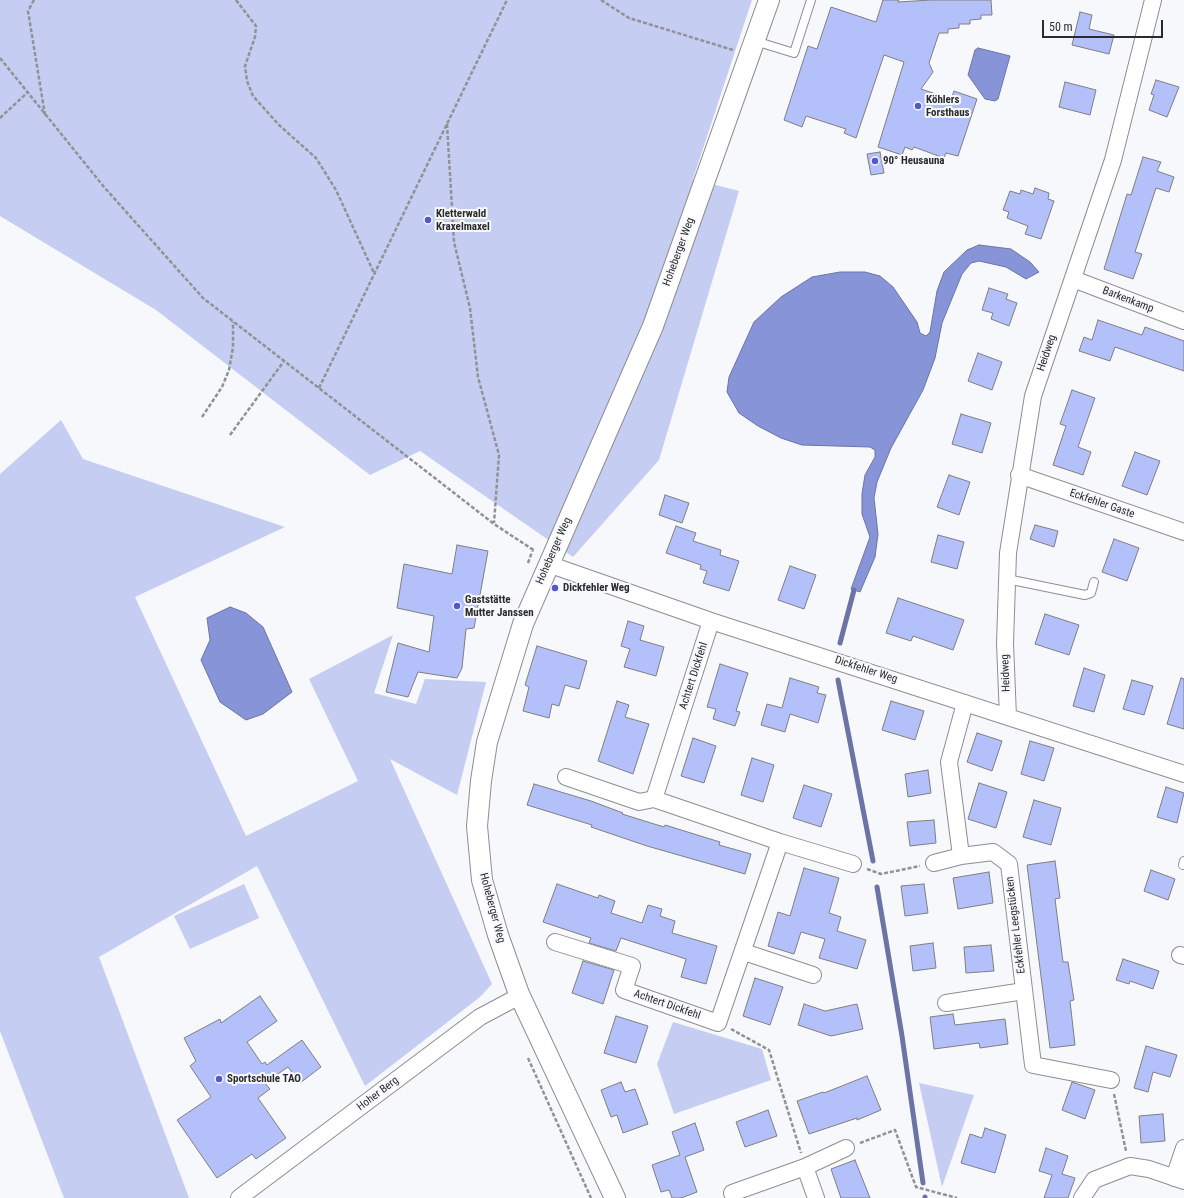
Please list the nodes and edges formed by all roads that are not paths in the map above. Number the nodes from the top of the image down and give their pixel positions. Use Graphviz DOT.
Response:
graph roads {
  1 [pos="769,0"];
  2 [pos="811,0"];
  3 [pos="1153,0"];
  4 [pos="751,48"];
  5 [pos="1073,279"];
  6 [pos="1184,321"];
  7 [pos="1019,475"];
  8 [pos="1184,532"];
  9 [pos="548,564"];
  10 [pos="1007,579"];
  11 [pos="1094,582"];
  12 [pos="711,621"];
  13 [pos="965,703"];
  14 [pos="1008,717"];
  15 [pos="1184,774"];
  16 [pos="566,777"];
  17 [pos="654,799"];
  18 [pos="780,842"];
  19 [pos="961,856"];
  20 [pos="934,863"];
  21 [pos="853,864"];
  22 [pos="555,942"];
  23 [pos="744,952"];
  24 [pos="813,975"];
  25 [pos="1024,991"];
  26 [pos="519,994"];
  27 [pos="946,1003"];
  28 [pos="1111,1080"];
  29 [pos="846,1148"];
  30 [pos="1184,1148"];
  31 [pos="805,1167"];
  32 [pos="1179,1179"];
  33 [pos="732,1193"];
  34 [pos="239,1198"];
  35 [pos="615,1198"];
  36 [pos="816,1198"];
  37 [pos="1082,1198"];
  1 -- 4 [label="street, Hoheberger Weg"];
  2 -- 4 [label="lane"];
  3 -- 5 [label="street, Heidweg"];
  4 -- 9 [label="street, Hoheberger Weg"];
  5 -- 6 [label="street, Barkenkamp"];
  5 -- 7 [label="street, Heidweg"];
  7 -- 8 [label="street, Eckfehler Gaste"];
  7 -- 10 [label="street, Heidweg"];
  9 -- 12 [label="street, Dickfehler Weg"];
  9 -- 26 [label="street, Hoheberger Weg"];
  10 -- 11 [label="lane"];
  10 -- 14 [label="street, Heidweg"];
  12 -- 13 [label="street, Dickfehler Weg"];
  12 -- 17 [label="street, Achtert Dickfehl"];
  13 -- 14 [label="street, Dickfehler Weg"];
  13 -- 19 [label="street"];
  14 -- 15 [label="street, Dickfehler Weg"];
  16 -- 17 [label="street"];
  17 -- 18 [label="street"];
  18 -- 21 [label="street"];
  18 -- 23 [label="street"];
  19 -- 20 [label="street, Eckfehler Leegstücken"];
  19 -- 25 [label="street, Eckfehler Leegstücken"];
  22 -- 23 [label="street, Achtert Dickfehl"];
  23 -- 24 [label="street"];
  25 -- 27 [label="street"];
  25 -- 28 [label="street, Eckfehler Leegstücken"];
  26 -- 34 [label="street, Hoher Berg"];
  26 -- 35 [label="street, Hoheberger Weg"];
  29 -- 31 [label="street"];
  30 -- 32 [label="street"];
  31 -- 33 [label="street"];
  31 -- 36 [label="street"];
  32 -- 37 [label="street"];
}
